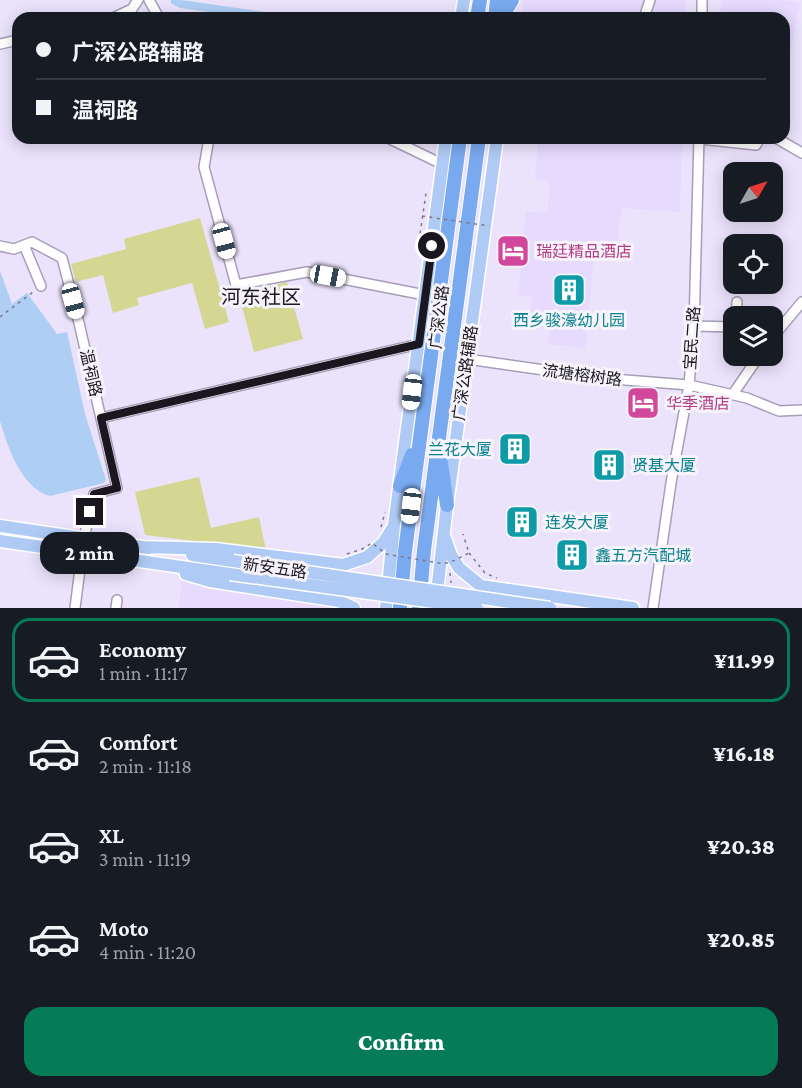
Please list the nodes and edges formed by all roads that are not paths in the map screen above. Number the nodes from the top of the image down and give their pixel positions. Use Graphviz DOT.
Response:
graph roads {
  1 [pos="138,0"];
  2 [pos="650,0"];
  3 [pos="126,12"];
  4 [pos="646,12"];
  5 [pos="208,144"];
  6 [pos="400,144"];
  7 [pos="445,144"];
  8 [pos="459,144"];
  9 [pos="478,144"];
  10 [pos="496,144"];
  11 [pos="696,144"];
  12 [pos="787,144"];
  13 [pos="802,153"];
  14 [pos="442,164"];
  15 [pos="24,245"];
  16 [pos="0,246"];
  17 [pos="41,286"];
  18 [pos="425,295"];
  19 [pos="737,302"];
  20 [pos="802,302"];
  21 [pos="737,306"];
  22 [pos="783,325"];
  23 [pos="694,326"];
  24 [pos="723,327"];
  25 [pos="419,344"];
  26 [pos="467,359"];
  27 [pos="752,366"];
  28 [pos="689,385"];
  29 [pos="733,394"];
  30 [pos="802,410"];
  31 [pos="101,418"];
  32 [pos="420,437"];
  33 [pos="438,447"];
  34 [pos="400,486"];
  35 [pos="447,506"];
  36 [pos="394,525"];
  37 [pos="0,526"];
  38 [pos="444,532"];
  39 [pos="84,538"];
  40 [pos="0,541"];
  41 [pos="142,547"];
  42 [pos="82,553"];
  43 [pos="345,559"];
  44 [pos="139,561"];
  45 [pos="231,568"];
  46 [pos="339,601"];
  47 [pos="75,608"];
  48 [pos="354,608"];
  49 [pos="386,608"];
  50 [pos="400,608"];
  51 [pos="419,608"];
  52 [pos="435,608"];
  53 [pos="477,608"];
  54 [pos="550,608"];
  55 [pos="633,608"];
  56 [pos="653,608"];
  1 -- 3 [label="street"];
  2 -- 4 [label="street"];
  5 -- 18 [label="street"];
  6 -- 14 [label="street"];
  7 -- 14 [label="main road"];
  8 -- 32 [label="highway, 广深公路"];
  9 -- 33 [label="highway, 广深公路"];
  10 -- 26 [label="main road, 广深公路辅路"];
  11 -- 23 [label="street, 宝民二路"];
  12 -- 13 [label="street"];
  14 -- 18 [label="main road"];
  15 -- 16 [label="street, 温祠路"];
  15 -- 17 [label="street"];
  15 -- 31 [label="street, 温祠路"];
  18 -- 25 [label="main road"];
  19 -- 21 [label="street"];
  20 -- 22 [label="street"];
  23 -- 24 [label="street"];
  23 -- 28 [label="street, 宝民二路"];
  25 -- 31 [label="street"];
  25 -- 34 [label="main road"];
  26 -- 28 [label="street, 流塘榕树路"];
  26 -- 35 [label="main road, 广深公路辅路"];
  27 -- 29 [label="street"];
  28 -- 29 [label="street, 流塘榕树路"];
  28 -- 56 [label="street, 宝民二路"];
  29 -- 30 [label="street, 流塘榕树路"];
  31 -- 39 [label="street, 温祠路"];
  32 -- 34 [label="highway"];
  32 -- 50 [label="highway, 广深公路"];
  33 -- 35 [label="highway"];
  33 -- 51 [label="highway, 广深公路"];
  34 -- 36 [label="main road"];
  35 -- 38 [label="main road, 广深公路辅路"];
  36 -- 43 [label="main road"];
  36 -- 49 [label="main road"];
  37 -- 39 [label="main road, 新安五路"];
  38 -- 52 [label="main road, 广深公路辅路"];
  38 -- 55 [label="main road"];
  39 -- 41 [label="main road, 新安五路"];
  39 -- 42 [label="street"];
  40 -- 42 [label="main road, 新安五路"];
  41 -- 43 [label="main road"];
  41 -- 45 [label="main road, 新安五路"];
  42 -- 44 [label="main road, 新安五路"];
  42 -- 47 [label="street"];
  43 -- 46 [label="main road"];
  44 -- 45 [label="main road, 新安五路"];
  44 -- 46 [label="main road"];
  45 -- 53 [label="main road, 新安五路, bridge"];
  45 -- 54 [label="main road, 新安五路, bridge"];
  46 -- 48 [label="main road"];
}
